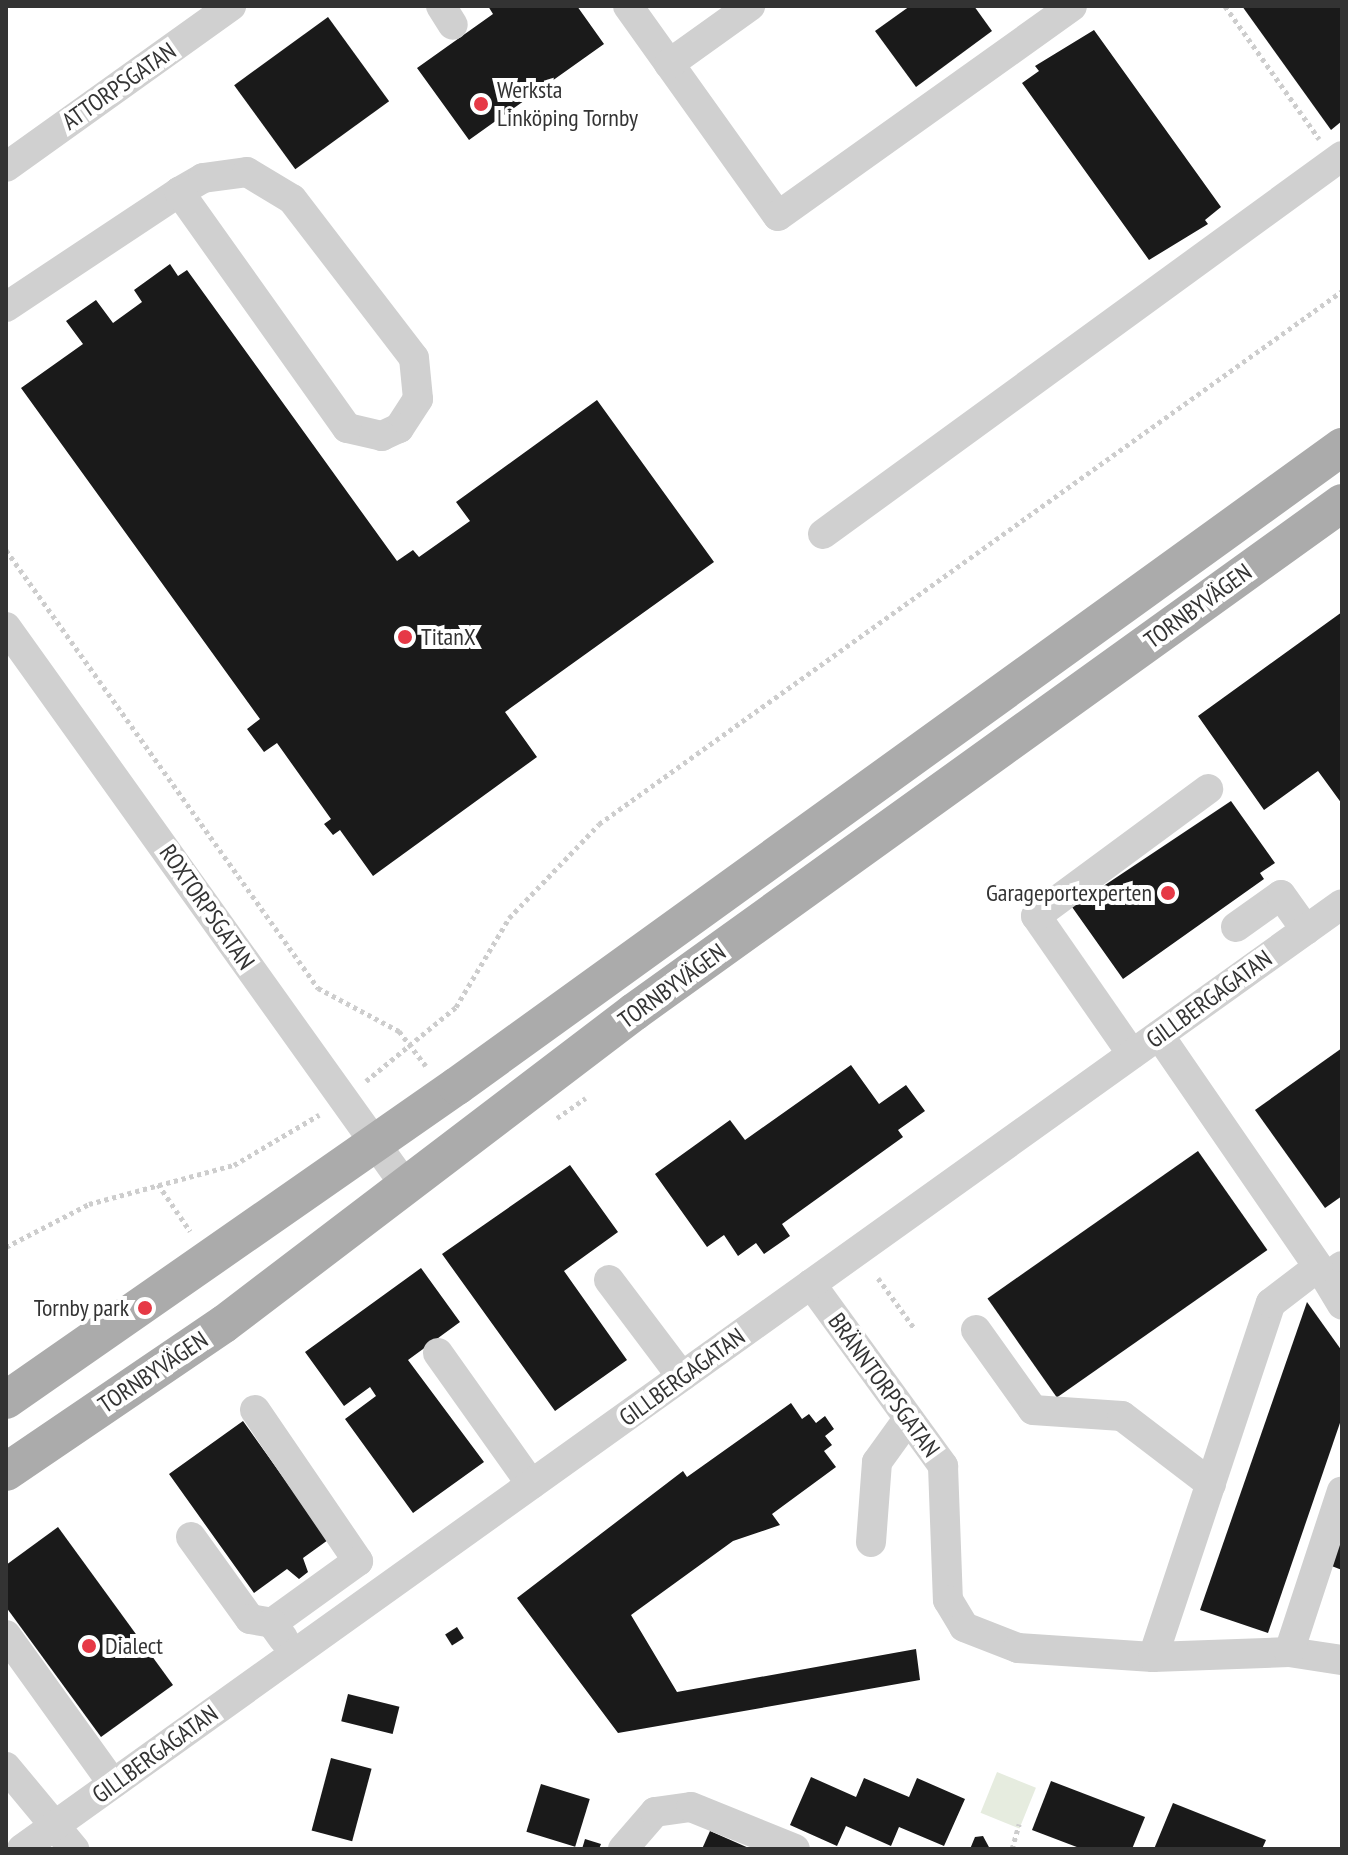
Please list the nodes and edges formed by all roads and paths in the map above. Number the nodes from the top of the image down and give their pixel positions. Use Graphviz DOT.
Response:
graph roads {
  1 [pos="231,6"];
  2 [pos="628,6"];
  3 [pos="750,6"];
  4 [pos="1072,6"];
  5 [pos="1225,6"];
  6 [pos="669,64"];
  7 [pos="1339,158"];
  8 [pos="6,167"];
  9 [pos="179,192"];
  10 [pos="1342,291"];
  11 [pos="6,307"];
  12 [pos="1342,447"];
  13 [pos="1342,503"];
  14 [pos="823,534"];
  15 [pos="6,550"];
  16 [pos="6,627"];
  17 [pos="1208,789"];
  18 [pos="1342,904"];
  19 [pos="1236,927"];
  20 [pos="1306,930"];
  21 [pos="1159,1035"];
  22 [pos="412,1047"];
  23 [pos="1132,1054"];
  24 [pos="343,1098"];
  25 [pos="376,1144"];
  26 [pos="158,1184"];
  27 [pos="407,1188"];
  28 [pos="191,1232"];
  29 [pos="6,1247"];
  30 [pos="1329,1270"];
  31 [pos="878,1278"];
  32 [pos="609,1280"];
  33 [pos="811,1284"];
  34 [pos="1342,1305"];
  35 [pos="914,1328"];
  36 [pos="976,1330"];
  37 [pos="438,1353"];
  38 [pos="682,1377"];
  39 [pos="6,1400"];
  40 [pos="255,1410"];
  41 [pos="908,1419"];
  42 [pos="6,1472"];
  43 [pos="531,1484"];
  44 [pos="1211,1484"];
  45 [pos="1342,1491"];
  46 [pos="191,1537"];
  47 [pos="871,1542"];
  48 [pos="358,1561"];
  49 [pos="380,1592"];
  50 [pos="272,1623"];
  51 [pos="6,1635"];
  52 [pos="1289,1652"];
  53 [pos="294,1654"];
  54 [pos="1153,1657"];
  55 [pos="1342,1660"];
  56 [pos="6,1767"];
  57 [pos="113,1784"];
  58 [pos="57,1824"];
  59 [pos="1019,1824"];
  60 [pos="22,1849"];
  61 [pos="74,1849"];
  62 [pos="623,1849"];
  63 [pos="795,1849"];
  64 [pos="1012,1849"];
  1 -- 8 [label="street, ATTORPSGATAN"];
  2 -- 6 [label="street"];
  3 -- 6 [label="street"];
  4 -- 6 [label="street"];
  5 -- 7 [label="path"];
  7 -- 14 [label="street"];
  9 -- 9 [label="street"];
  9 -- 11 [label="street"];
  10 -- 22 [label="path"];
  12 -- 25 [label="main road, TORNBYVÄGEN"];
  13 -- 27 [label="main road, TORNBYVÄGEN"];
  15 -- 22 [label="path"];
  16 -- 24 [label="street, ROXTORPSGATAN"];
  17 -- 23 [label="street"];
  18 -- 20 [label="street, GILLBERGAGATAN"];
  19 -- 20 [label="street"];
  20 -- 21 [label="street, GILLBERGAGATAN"];
  21 -- 23 [label="street, GILLBERGAGATAN"];
  21 -- 30 [label="street"];
  22 -- 24 [label="path"];
  23 -- 33 [label="street, GILLBERGAGATAN"];
  24 -- 25 [label="street, ROXTORPSGATAN"];
  24 -- 26 [label="path"];
  25 -- 27 [label="street, ROXTORPSGATAN"];
  25 -- 39 [label="main road, TORNBYVÄGEN"];
  26 -- 28 [label="path"];
  26 -- 29 [label="path"];
  27 -- 42 [label="main road, TORNBYVÄGEN"];
  30 -- 34 [label="street"];
  30 -- 44 [label="street"];
  31 -- 35 [label="path"];
  32 -- 38 [label="street"];
  33 -- 38 [label="street, GILLBERGAGATAN"];
  33 -- 41 [label="street, BRÄNNTORPSGATAN"];
  36 -- 44 [label="street"];
  37 -- 43 [label="street"];
  38 -- 43 [label="street, GILLBERGAGATAN"];
  40 -- 48 [label="street"];
  41 -- 47 [label="street"];
  41 -- 54 [label="street, BRÄNNTORPSGATAN"];
  43 -- 49 [label="street, GILLBERGAGATAN"];
  44 -- 54 [label="street"];
  45 -- 52 [label="street"];
  46 -- 50 [label="street"];
  48 -- 49 [label="street"];
  48 -- 50 [label="street"];
  49 -- 53 [label="street, GILLBERGAGATAN"];
  50 -- 53 [label="street"];
  51 -- 57 [label="street"];
  52 -- 54 [label="street, BRÄNNTORPSGATAN"];
  52 -- 55 [label="street, BRÄNNTORPSGATAN"];
  53 -- 57 [label="street, GILLBERGAGATAN"];
  56 -- 58 [label="street"];
  57 -- 58 [label="street, GILLBERGAGATAN"];
  58 -- 60 [label="street, GILLBERGAGATAN"];
  58 -- 61 [label="street"];
  59 -- 64 [label="path"];
  62 -- 63 [label="street"];
}
